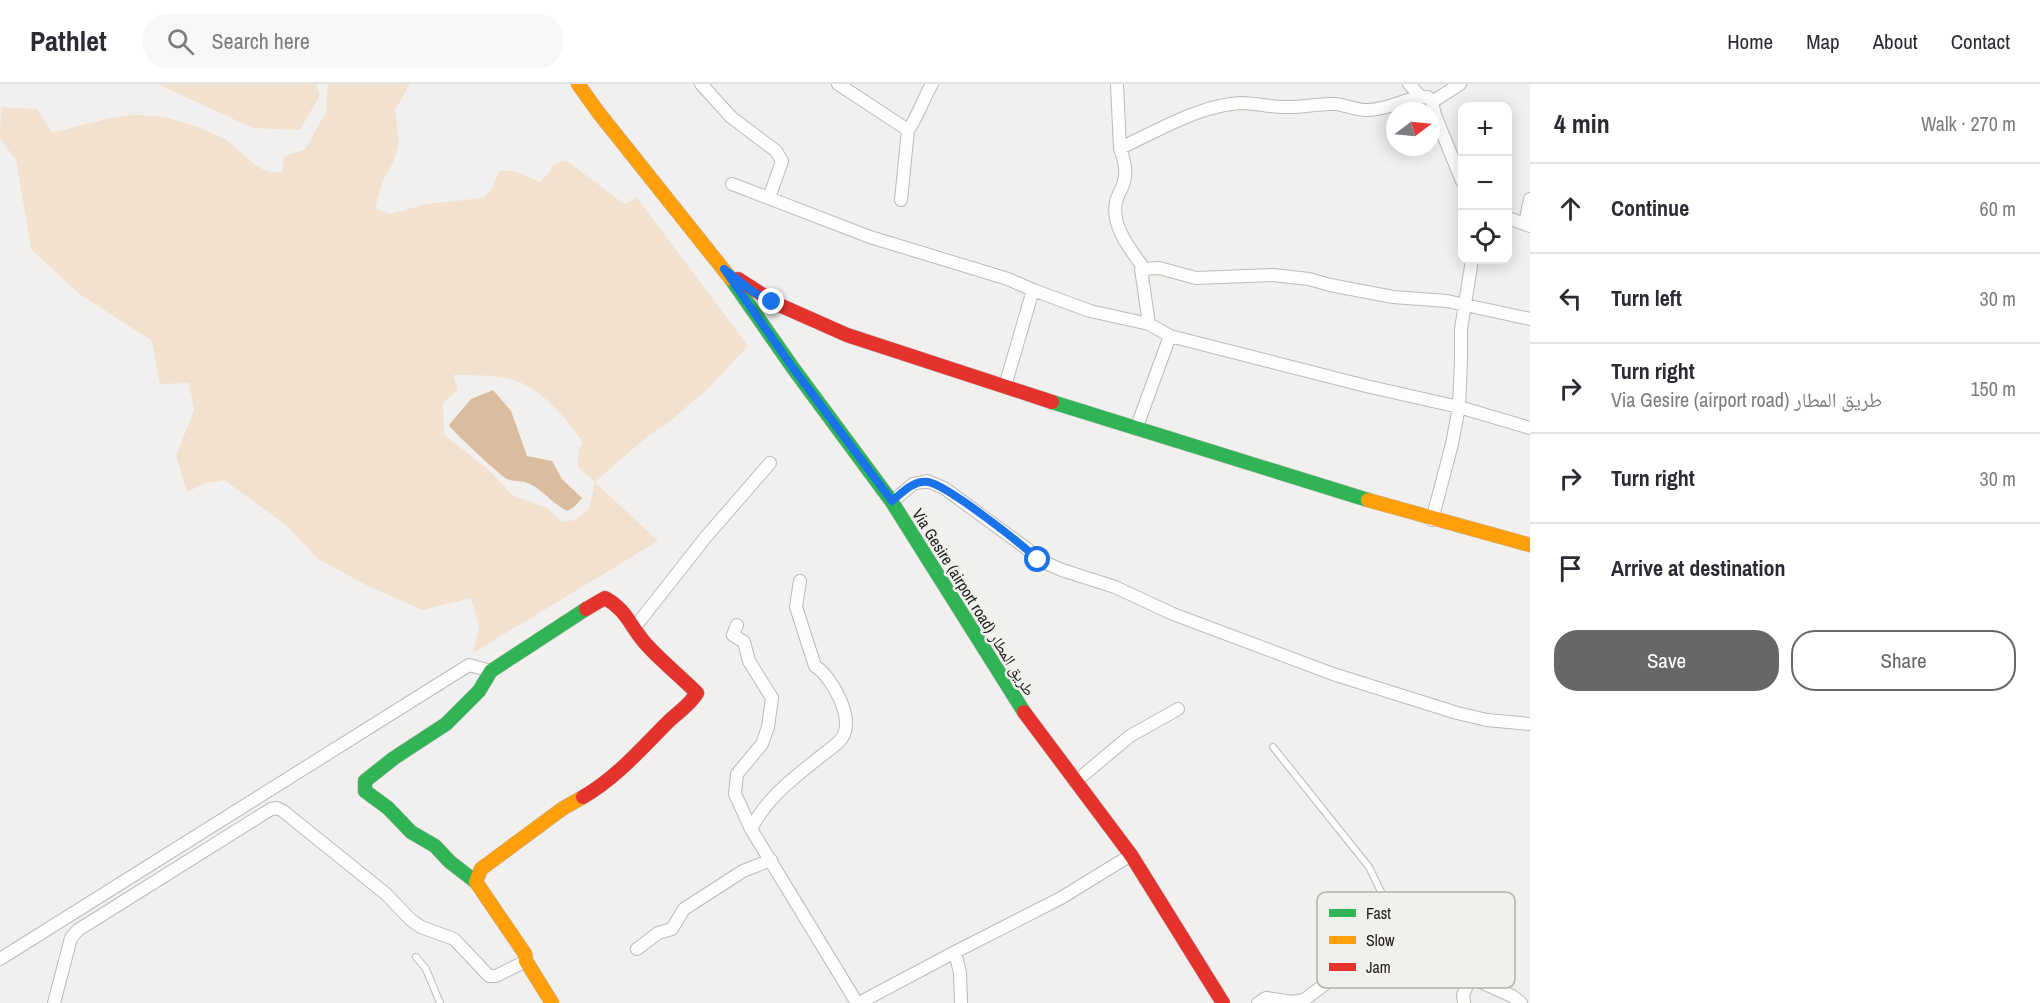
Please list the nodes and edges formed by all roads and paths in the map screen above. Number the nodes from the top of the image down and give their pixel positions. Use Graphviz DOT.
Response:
graph roads {
  1 [pos="701,84"];
  2 [pos="838,84"];
  3 [pos="932,84"];
  4 [pos="1117,84"];
  5 [pos="1409,84"];
  6 [pos="579,85"];
  7 [pos="1454,85"];
  8 [pos="1420,96"];
  9 [pos="1432,102"];
  10 [pos="1440,127"];
  11 [pos="908,130"];
  12 [pos="1120,148"];
  13 [pos="1458,171"];
  14 [pos="732,184"];
  15 [pos="769,198"];
  16 [pos="901,200"];
  17 [pos="1530,200"];
  18 [pos="1512,219"];
  19 [pos="1527,225"];
  20 [pos="1471,264"];
  21 [pos="724,269"];
  22 [pos="1141,269"];
  23 [pos="1033,290"];
  24 [pos="1465,304"];
  25 [pos="1530,319"];
  26 [pos="1149,324"];
  27 [pos="1170,336"];
  28 [pos="1005,386"];
  29 [pos="1459,407"];
  30 [pos="1530,428"];
  31 [pos="1136,429"];
  32 [pos="770,463"];
  33 [pos="892,501"];
  34 [pos="1432,520"];
  35 [pos="1530,545"];
  36 [pos="800,581"];
  37 [pos="737,624"];
  38 [pos="635,627"];
  39 [pos="491,671"];
  40 [pos="1178,709"];
  41 [pos="1530,724"];
  42 [pos="1273,747"];
  43 [pos="1075,782"];
  44 [pos="751,829"];
  45 [pos="1131,855"];
  46 [pos="771,860"];
  47 [pos="476,882"];
  48 [pos="1382,892"];
  49 [pos="637,949"];
  50 [pos="956,952"];
  51 [pos="416,957"];
  52 [pos="0,959"];
  53 [pos="526,961"];
  54 [pos="1320,988"];
  55 [pos="1466,988"];
  56 [pos="1493,988"];
  57 [pos="549,1002"];
  58 [pos="54,1003"];
  59 [pos="440,1003"];
  60 [pos="858,1003"];
  61 [pos="961,1003"];
  62 [pos="1223,1003"];
  63 [pos="1258,1003"];
  64 [pos="1464,1003"];
  65 [pos="1521,1003"];
  1 -- 15 [label="street"];
  2 -- 11 [label="street"];
  3 -- 11 [label="street"];
  4 -- 12 [label="street"];
  5 -- 8 [label="street"];
  6 -- 21 [label="street, Via Gesire (airport road) طريق المطار"];
  7 -- 9 [label="street"];
  8 -- 9 [label="street"];
  8 -- 12 [label="street"];
  10 -- 13 [label="street"];
  11 -- 16 [label="street"];
  12 -- 22 [label="street"];
  14 -- 15 [label="street"];
  15 -- 23 [label="street"];
  17 -- 19 [label="street"];
  18 -- 19 [label="street"];
  20 -- 24 [label="street"];
  21 -- 28 [label="street"];
  21 -- 33 [label="street, Via Gesire (airport road) طريق المطار"];
  22 -- 24 [label="street"];
  22 -- 26 [label="street"];
  23 -- 26 [label="street"];
  23 -- 28 [label="street"];
  24 -- 25 [label="street"];
  24 -- 29 [label="street"];
  26 -- 27 [label="street"];
  27 -- 29 [label="street"];
  27 -- 31 [label="street"];
  28 -- 31 [label="street"];
  29 -- 30 [label="street"];
  29 -- 34 [label="street"];
  31 -- 34 [label="street"];
  32 -- 38 [label="street"];
  33 -- 41 [label="street"];
  33 -- 43 [label="street, Via Gesire (airport road) طريق المطار"];
  34 -- 35 [label="street"];
  36 -- 44 [label="street"];
  37 -- 44 [label="street"];
  38 -- 39 [label="street"];
  38 -- 47 [label="street"];
  39 -- 47 [label="street"];
  39 -- 52 [label="street"];
  40 -- 43 [label="street"];
  42 -- 48 [label="lane"];
  43 -- 45 [label="street, Via Gesire (airport road) طريق المطار"];
  44 -- 46 [label="street"];
  45 -- 50 [label="street"];
  45 -- 62 [label="street, Via Gesire (airport road) طريق المطار"];
  46 -- 49 [label="street"];
  46 -- 60 [label="street"];
  47 -- 53 [label="street"];
  50 -- 60 [label="street"];
  50 -- 61 [label="street"];
  51 -- 59 [label="lane"];
  53 -- 57 [label="street"];
  53 -- 58 [label="street"];
  54 -- 63 [label="street"];
  55 -- 64 [label="street"];
  56 -- 65 [label="street"];
}
